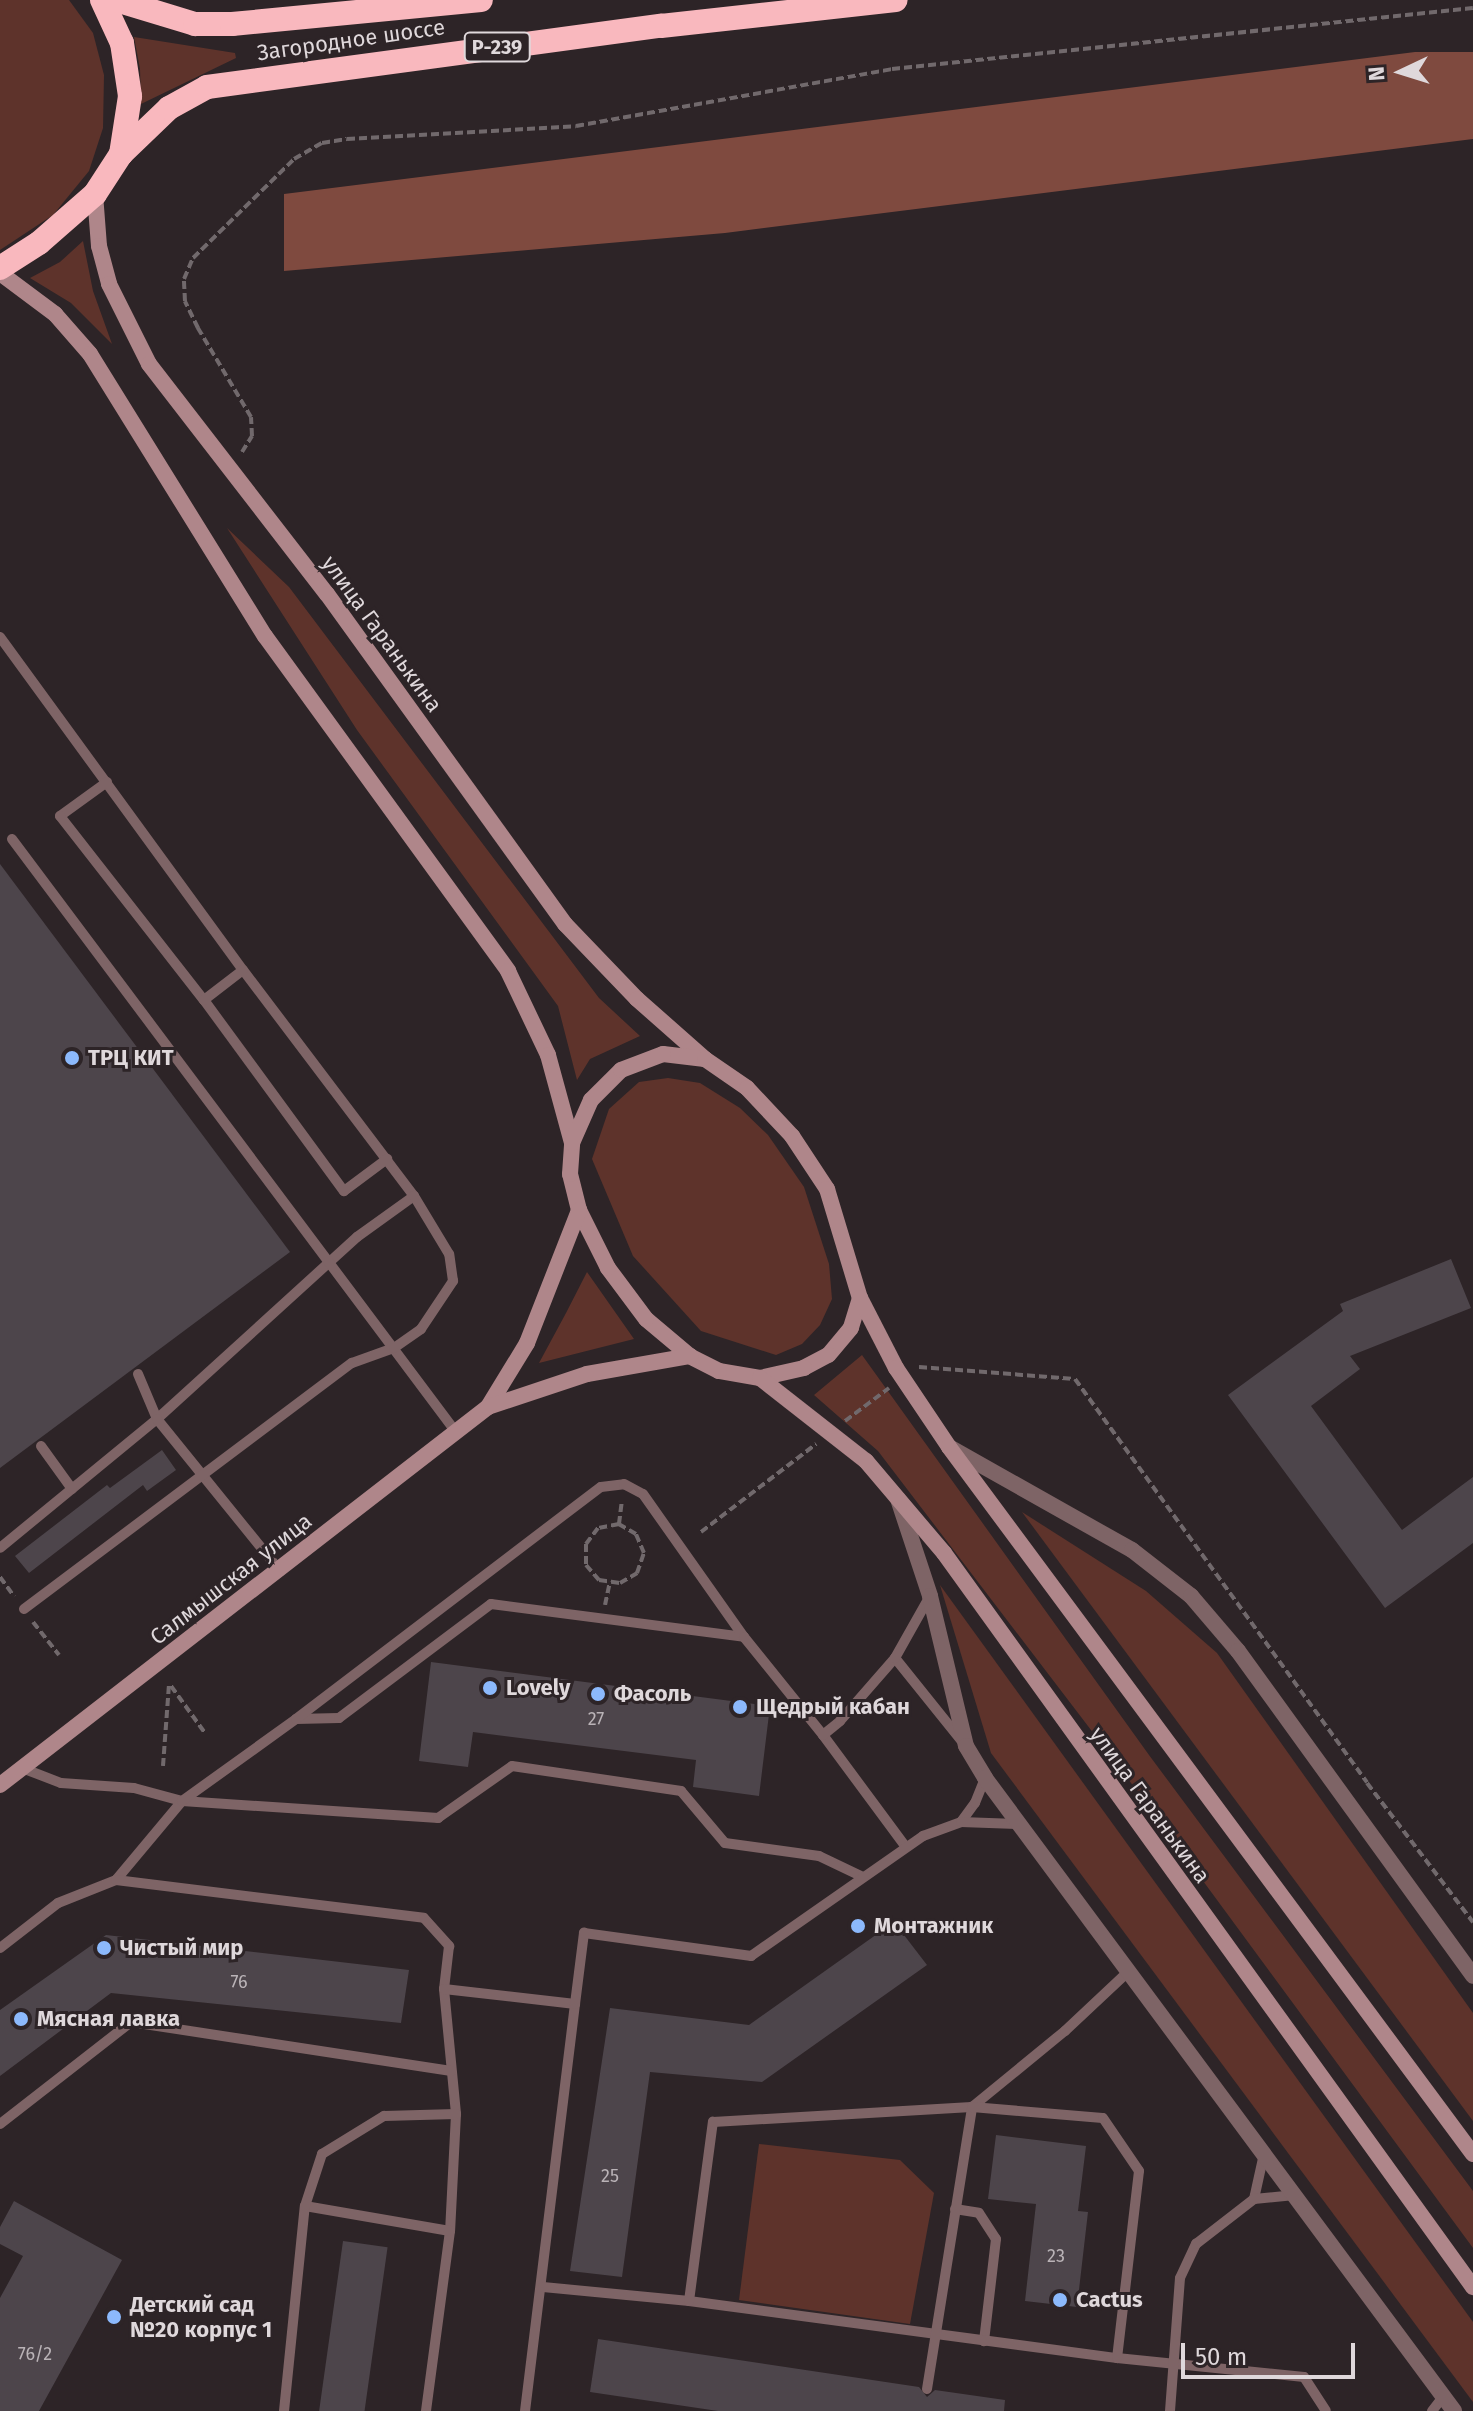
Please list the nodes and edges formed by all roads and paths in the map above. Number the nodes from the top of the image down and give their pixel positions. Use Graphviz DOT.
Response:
graph roads {
  1 [pos="102,0"];
  2 [pos="116,0"];
  3 [pos="481,0"];
  4 [pos="896,0"];
  5 [pos="1473,8"];
  6 [pos="121,154"];
  7 [pos="95,194"];
  8 [pos="0,271"];
  9 [pos="229,471"];
  10 [pos="0,637"];
  11 [pos="107,782"];
  12 [pos="12,839"];
  13 [pos="243,970"];
  14 [pos="204,1000"];
  15 [pos="705,1059"];
  16 [pos="572,1143"];
  17 [pos="387,1159"];
  18 [pos="414,1196"];
  19 [pos="579,1210"];
  20 [pos="329,1265"];
  21 [pos="860,1298"];
  22 [pos="394,1348"];
  23 [pos="690,1356"];
  24 [pos="138,1374"];
  25 [pos="760,1378"];
  26 [pos="488,1407"];
  27 [pos="157,1419"];
  28 [pos="456,1432"];
  29 [pos="41,1446"];
  30 [pos="949,1447"];
  31 [pos="204,1477"];
  32 [pos="624,1484"];
  33 [pos="72,1489"];
  34 [pos="896,1493"];
  35 [pos="619,1524"];
  36 [pos="0,1548"];
  37 [pos="280,1571"];
  38 [pos="930,1596"];
  39 [pos="24,1609"];
  40 [pos="40,1630"];
  41 [pos="744,1637"];
  42 [pos="59,1655"];
  43 [pos="895,1658"];
  44 [pos="296,1719"];
  45 [pos="205,1733"];
  46 [pos="823,1735"];
  47 [pos="966,1746"];
  48 [pos="163,1766"];
  49 [pos="22,1768"];
  50 [pos="985,1778"];
  51 [pos="1367,1783"];
  52 [pos="0,1785"];
  53 [pos="182,1801"];
  54 [pos="961,1822"];
  55 [pos="1017,1824"];
  56 [pos="906,1847"];
  57 [pos="861,1876"];
  58 [pos="116,1880"];
  59 [pos="1473,1922"];
  60 [pos="0,1948"];
  61 [pos="1129,1971"];
  62 [pos="1473,1976"];
  63 [pos="444,1989"];
  64 [pos="575,2004"];
  65 [pos="451,2071"];
  66 [pos="972,2107"];
  67 [pos="456,2114"];
  68 [pos="0,2124"];
  69 [pos="1264,2152"];
  70 [pos="1473,2154"];
  71 [pos="1296,2195"];
  72 [pos="1254,2199"];
  73 [pos="305,2206"];
  74 [pos="955,2209"];
  75 [pos="450,2231"];
  76 [pos="543,2287"];
  77 [pos="1473,2287"];
  78 [pos="689,2301"];
  79 [pos="934,2334"];
  80 [pos="984,2341"];
  81 [pos="1117,2358"];
  82 [pos="1174,2363"];
  83 [pos="927,2389"];
  84 [pos="1443,2397"];
  85 [pos="284,2411"];
  86 [pos="426,2411"];
  87 [pos="525,2411"];
  88 [pos="1170,2411"];
  89 [pos="1326,2411"];
  90 [pos="1432,2411"];
  91 [pos="1454,2411"];
  1 -- 6 [label="highway, Загородное шоссе / Р-239"];
  2 -- 3 [label="highway, Загородное шоссе / Р-239"];
  4 -- 6 [label="highway, Загородное шоссе / Р-239"];
  5 -- 9 [label="path"];
  6 -- 7 [label="highway, Загородное шоссе / Р-239"];
  7 -- 8 [label="highway, Загородное шоссе / Р-239"];
  7 -- 9 [label="main road, улица Гаранькина"];
  8 -- 16 [label="main road"];
  9 -- 15 [label="main road, улица Гаранькина"];
  10 -- 11 [label="lane"];
  11 -- 13 [label="lane"];
  11 -- 14 [label="lane"];
  12 -- 20 [label="lane"];
  13 -- 14 [label="lane"];
  13 -- 17 [label="lane"];
  14 -- 17 [label="lane"];
  15 -- 16 [label="main road"];
  15 -- 21 [label="main road, улица Гаранькина"];
  16 -- 19 [label="main road"];
  17 -- 18 [label="lane"];
  18 -- 20 [label="lane"];
  18 -- 22 [label="lane"];
  19 -- 23 [label="main road"];
  19 -- 26 [label="main road, Салмышская улица"];
  20 -- 22 [label="lane"];
  20 -- 27 [label="lane"];
  21 -- 25 [label="main road"];
  21 -- 30 [label="main road"];
  22 -- 28 [label="lane"];
  22 -- 31 [label="lane"];
  23 -- 25 [label="main road"];
  23 -- 26 [label="main road, Салмышская улица"];
  24 -- 27 [label="lane"];
  25 -- 34 [label="main road, улица Гаранькина"];
  26 -- 28 [label="main road, Салмышская улица"];
  27 -- 31 [label="lane"];
  27 -- 33 [label="lane"];
  28 -- 37 [label="main road, Салмышская улица"];
  29 -- 33 [label="lane"];
  30 -- 62 [label="street"];
  30 -- 70 [label="main road"];
  31 -- 37 [label="lane"];
  31 -- 39 [label="lane"];
  32 -- 35 [label="path"];
  32 -- 41 [label="lane"];
  32 -- 44 [label="lane"];
  33 -- 36 [label="lane"];
  34 -- 38 [label="street"];
  34 -- 77 [label="main road, улица Гаранькина"];
  35 -- 35 [label="path"];
  37 -- 49 [label="main road, Салмышская улица"];
  38 -- 43 [label="lane"];
  38 -- 47 [label="street"];
  40 -- 42 [label="path"];
  41 -- 44 [label="lane"];
  41 -- 46 [label="lane"];
  43 -- 46 [label="lane"];
  43 -- 47 [label="lane"];
  44 -- 53 [label="lane"];
  45 -- 48 [label="path"];
  46 -- 56 [label="lane"];
  47 -- 50 [label="street"];
  49 -- 52 [label="main road, Салмышская улица"];
  49 -- 53 [label="lane"];
  50 -- 54 [label="lane"];
  50 -- 55 [label="street"];
  51 -- 59 [label="path"];
  53 -- 57 [label="lane"];
  53 -- 58 [label="lane"];
  54 -- 55 [label="lane"];
  54 -- 56 [label="lane"];
  55 -- 61 [label="street"];
  56 -- 57 [label="lane"];
  57 -- 64 [label="lane"];
  58 -- 60 [label="lane"];
  58 -- 63 [label="lane"];
  61 -- 66 [label="lane"];
  61 -- 69 [label="street"];
  63 -- 64 [label="lane"];
  63 -- 65 [label="lane"];
  64 -- 76 [label="lane"];
  65 -- 67 [label="lane"];
  65 -- 68 [label="lane"];
  66 -- 74 [label="lane"];
  66 -- 78 [label="lane"];
  66 -- 81 [label="lane"];
  67 -- 73 [label="lane"];
  67 -- 75 [label="lane"];
  69 -- 71 [label="street"];
  69 -- 72 [label="lane"];
  71 -- 72 [label="lane"];
  71 -- 84 [label="street"];
  72 -- 82 [label="lane"];
  73 -- 75 [label="lane"];
  73 -- 85 [label="lane"];
  74 -- 79 [label="lane"];
  74 -- 80 [label="lane"];
  75 -- 86 [label="lane"];
  76 -- 78 [label="lane"];
  76 -- 87 [label="lane"];
  78 -- 79 [label="lane"];
  79 -- 80 [label="lane"];
  79 -- 83 [label="lane"];
  80 -- 81 [label="lane"];
  81 -- 82 [label="lane"];
  82 -- 88 [label="lane"];
  82 -- 89 [label="lane"];
  84 -- 90 [label="lane"];
  84 -- 91 [label="street"];
}
